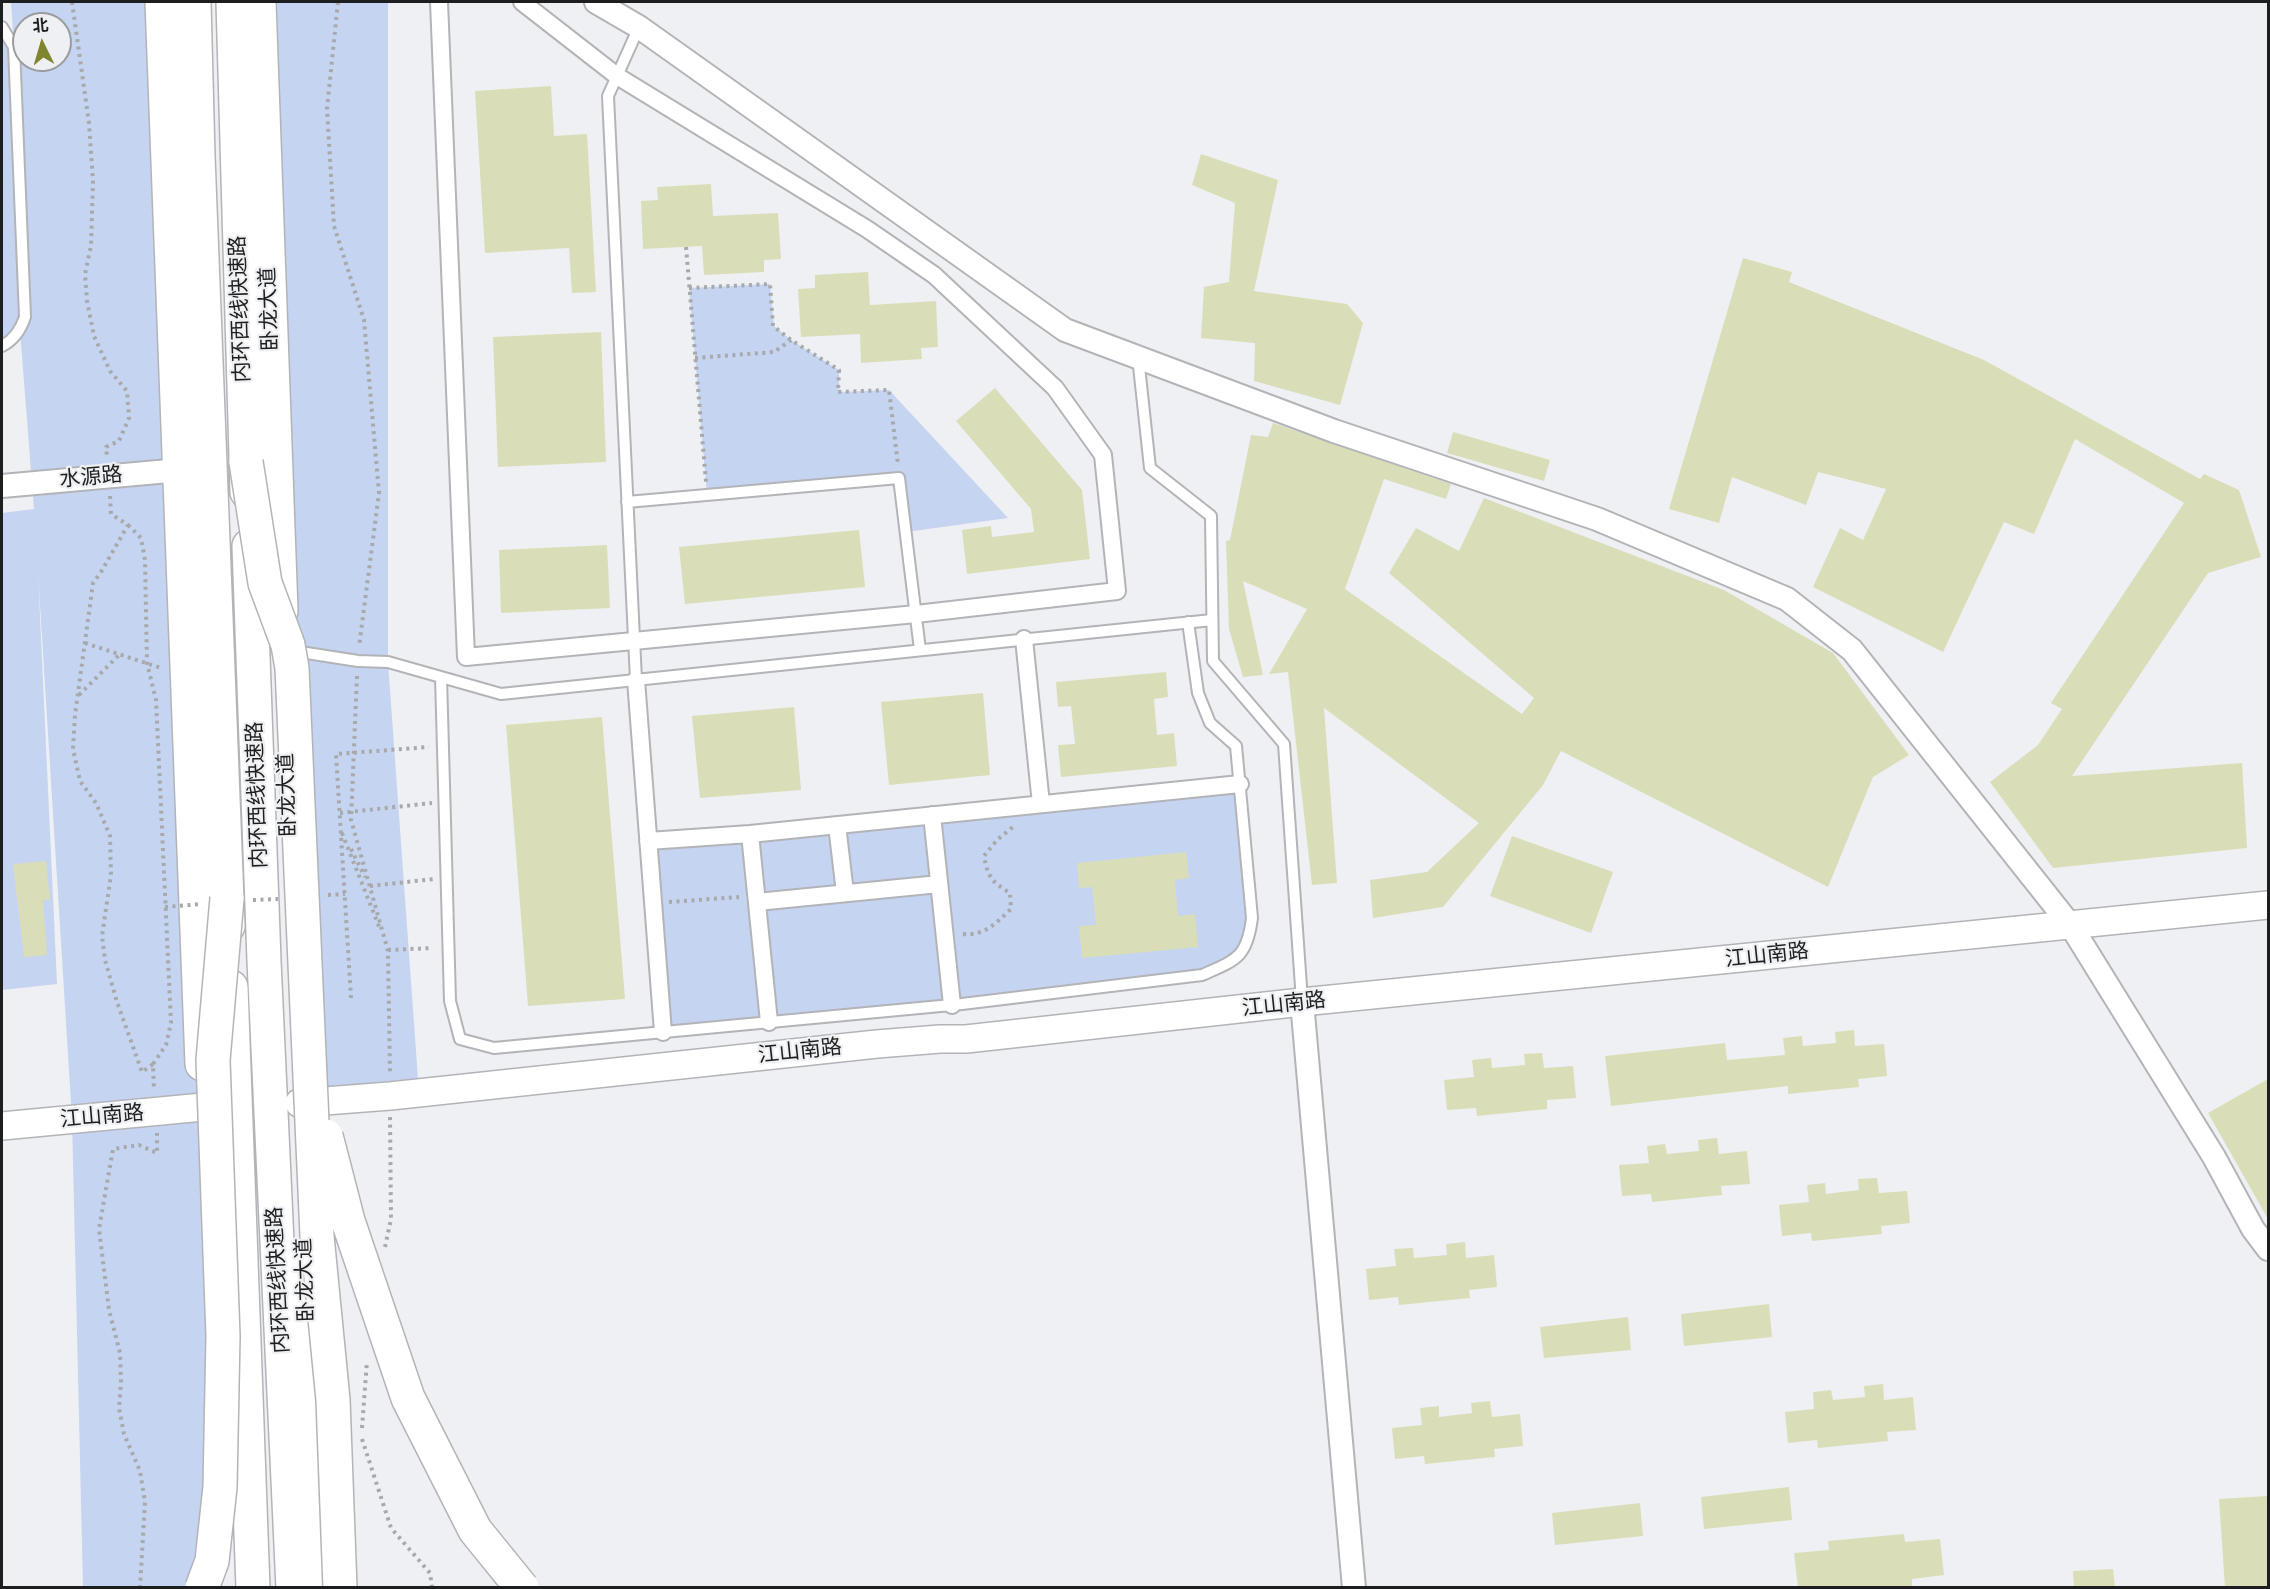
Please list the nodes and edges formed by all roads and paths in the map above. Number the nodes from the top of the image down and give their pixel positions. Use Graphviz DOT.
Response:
graph roads {
  1 [pos="72,2"];
  2 [pos="142,2"];
  3 [pos="162,2"];
  4 [pos="194,2"];
  5 [pos="234,2"];
  6 [pos="259,2"];
  7 [pos="272,2"];
  8 [pos="338,2"];
  9 [pos="439,2"];
  10 [pos="522,2"];
  11 [pos="596,2"];
  12 [pos="2,27"];
  13 [pos="639,27"];
  14 [pos="617,76"];
  15 [pos="267,210"];
  16 [pos="686,246"];
  17 [pos="689,288"];
  18 [pos="791,340"];
  19 [pos="2,346"];
  20 [pos="1138,357"];
  21 [pos="695,358"];
  22 [pos="178,427"];
  23 [pos="246,462"];
  24 [pos="180,470"];
  25 [pos="109,476"];
  26 [pos="899,478"];
  27 [pos="2,486"];
  28 [pos="707,495"];
  29 [pos="627,502"];
  30 [pos="128,525"];
  31 [pos="916,614"];
  32 [pos="1212,620"];
  33 [pos="1188,622"];
  34 [pos="1024,639"];
  35 [pos="634,642"];
  36 [pos="85,643"];
  37 [pos="282,649"];
  38 [pos="920,650"];
  39 [pos="120,654"];
  40 [pos="358,662"];
  41 [pos="147,663"];
  42 [pos="188,677"];
  43 [pos="441,677"];
  44 [pos="636,680"];
  45 [pos="78,696"];
  46 [pos="443,746"];
  47 [pos="354,752"];
  48 [pos="1240,784"];
  49 [pos="445,802"];
  50 [pos="1041,804"];
  51 [pos="351,812"];
  52 [pos="340,813"];
  53 [pos="932,815"];
  54 [pos="837,825"];
  55 [pos="341,829"];
  56 [pos="750,834"];
  57 [pos="648,841"];
  58 [pos="447,878"];
  59 [pos="939,884"];
  60 [pos="370,886"];
  61 [pos="845,893"];
  62 [pos="227,898"];
  63 [pos="757,898"];
  64 [pos="653,903"];
  65 [pos="2268,905"];
  66 [pos="2071,926"];
  67 [pos="944,931"];
  68 [pos="449,946"];
  69 [pos="388,951"];
  70 [pos="351,998"];
  71 [pos="1302,1002"];
  72 [pos="952,1005"];
  73 [pos="769,1022"];
  74 [pos="663,1032"];
  75 [pos="153,1064"];
  76 [pos="309,1065"];
  77 [pos="390,1096"];
  78 [pos="300,1103"];
  79 [pos="203,1107"];
  80 [pos="156,1112"];
  81 [pos="2,1126"];
  82 [pos="2268,1249"];
  83 [pos="384,1252"];
  84 [pos="368,1354"];
  85 [pos="140,1587"];
  86 [pos="202,1587"];
  87 [pos="220,1587"];
  88 [pos="253,1587"];
  89 [pos="294,1587"];
  90 [pos="319,1587"];
  91 [pos="340,1587"];
  92 [pos="432,1587"];
  93 [pos="522,1587"];
  94 [pos="1354,1587"];
  1 -- 25 [label="path"];
  2 -- 22 [label="highway"];
  3 -- 22 [label="highway"];
  4 -- 62 [label="highway, 内环西线快速路"];
  5 -- 23 [label="highway, 内环西线快速路"];
  6 -- 15 [label="highway, 卧龙大道"];
  7 -- 15 [label="highway"];
  8 -- 40 [label="path"];
  9 -- 35 [label="street"];
  10 -- 14 [label="street"];
  11 -- 13 [label="street"];
  12 -- 19 [label="lane"];
  13 -- 14 [label="lane"];
  13 -- 20 [label="street"];
  14 -- 29 [label="lane"];
  14 -- 31 [label="street"];
  15 -- 37 [label="highway, 卧龙大道"];
  16 -- 17 [label="path"];
  17 -- 18 [label="path"];
  17 -- 21 [label="path"];
  18 -- 21 [label="path"];
  18 -- 26 [label="path"];
  20 -- 32 [label="lane"];
  20 -- 66 [label="street"];
  21 -- 28 [label="path"];
  22 -- 24 [label="highway"];
  23 -- 76 [label="highway, bridge"];
  23 -- 89 [label="highway, 内环西线快速路, bridge"];
  24 -- 25 [label="street, 水源路"];
  24 -- 42 [label="highway"];
  25 -- 27 [label="street, 水源路"];
  25 -- 30 [label="path"];
  26 -- 28 [label="lane"];
  26 -- 31 [label="lane"];
  28 -- 29 [label="lane"];
  29 -- 35 [label="lane"];
  30 -- 36 [label="path"];
  30 -- 41 [label="path"];
  31 -- 35 [label="street"];
  31 -- 38 [label="lane"];
  32 -- 33 [label="lane"];
  32 -- 71 [label="lane"];
  33 -- 34 [label="lane"];
  33 -- 48 [label="lane"];
  34 -- 38 [label="lane"];
  34 -- 50 [label="street"];
  35 -- 44 [label="lane"];
  36 -- 39 [label="path"];
  36 -- 45 [label="path"];
  37 -- 40 [label="lane"];
  37 -- 78 [label="highway, 卧龙大道"];
  38 -- 44 [label="lane"];
  39 -- 41 [label="path"];
  39 -- 45 [label="path"];
  40 -- 43 [label="lane"];
  40 -- 47 [label="path"];
  41 -- 42 [label="path"];
  41 -- 75 [label="path"];
  42 -- 79 [label="highway"];
  43 -- 44 [label="lane"];
  43 -- 46 [label="lane"];
  44 -- 57 [label="street"];
  45 -- 75 [label="path"];
  46 -- 47 [label="path"];
  46 -- 49 [label="lane"];
  47 -- 51 [label="path"];
  47 -- 52 [label="path"];
  48 -- 50 [label="street"];
  48 -- 72 [label="lane"];
  49 -- 51 [label="path"];
  49 -- 58 [label="lane"];
  50 -- 53 [label="street"];
  50 -- 67 [label="path"];
  51 -- 52 [label="path"];
  51 -- 60 [label="path"];
  52 -- 55 [label="path"];
  53 -- 54 [label="street"];
  53 -- 59 [label="street"];
  54 -- 56 [label="street"];
  54 -- 61 [label="street"];
  55 -- 60 [label="path"];
  55 -- 69 [label="path"];
  55 -- 70 [label="path"];
  56 -- 57 [label="street"];
  56 -- 63 [label="street"];
  57 -- 64 [label="street"];
  58 -- 60 [label="path"];
  58 -- 68 [label="lane"];
  59 -- 61 [label="street"];
  59 -- 67 [label="street"];
  60 -- 69 [label="path"];
  61 -- 63 [label="street"];
  62 -- 86 [label="highway, bridge"];
  62 -- 88 [label="highway, 内环西线快速路, bridge"];
  63 -- 64 [label="path"];
  63 -- 73 [label="street"];
  64 -- 74 [label="street"];
  65 -- 66 [label="street, 江山南路"];
  66 -- 71 [label="street, 江山南路"];
  66 -- 82 [label="street"];
  67 -- 72 [label="street"];
  68 -- 69 [label="path"];
  68 -- 74 [label="lane"];
  69 -- 77 [label="path"];
  71 -- 77 [label="street, 江山南路"];
  71 -- 94 [label="street"];
  72 -- 73 [label="lane"];
  73 -- 74 [label="lane"];
  75 -- 80 [label="path"];
  76 -- 91 [label="highway, bridge"];
  76 -- 93 [label="highway, bridge"];
  77 -- 78 [label="street, 江山南路"];
  77 -- 83 [label="path"];
  78 -- 90 [label="highway, 卧龙大道"];
  79 -- 80 [label="street, 江山南路"];
  79 -- 87 [label="highway"];
  80 -- 81 [label="street, 江山南路"];
  80 -- 85 [label="path"];
  84 -- 92 [label="path"];
}
